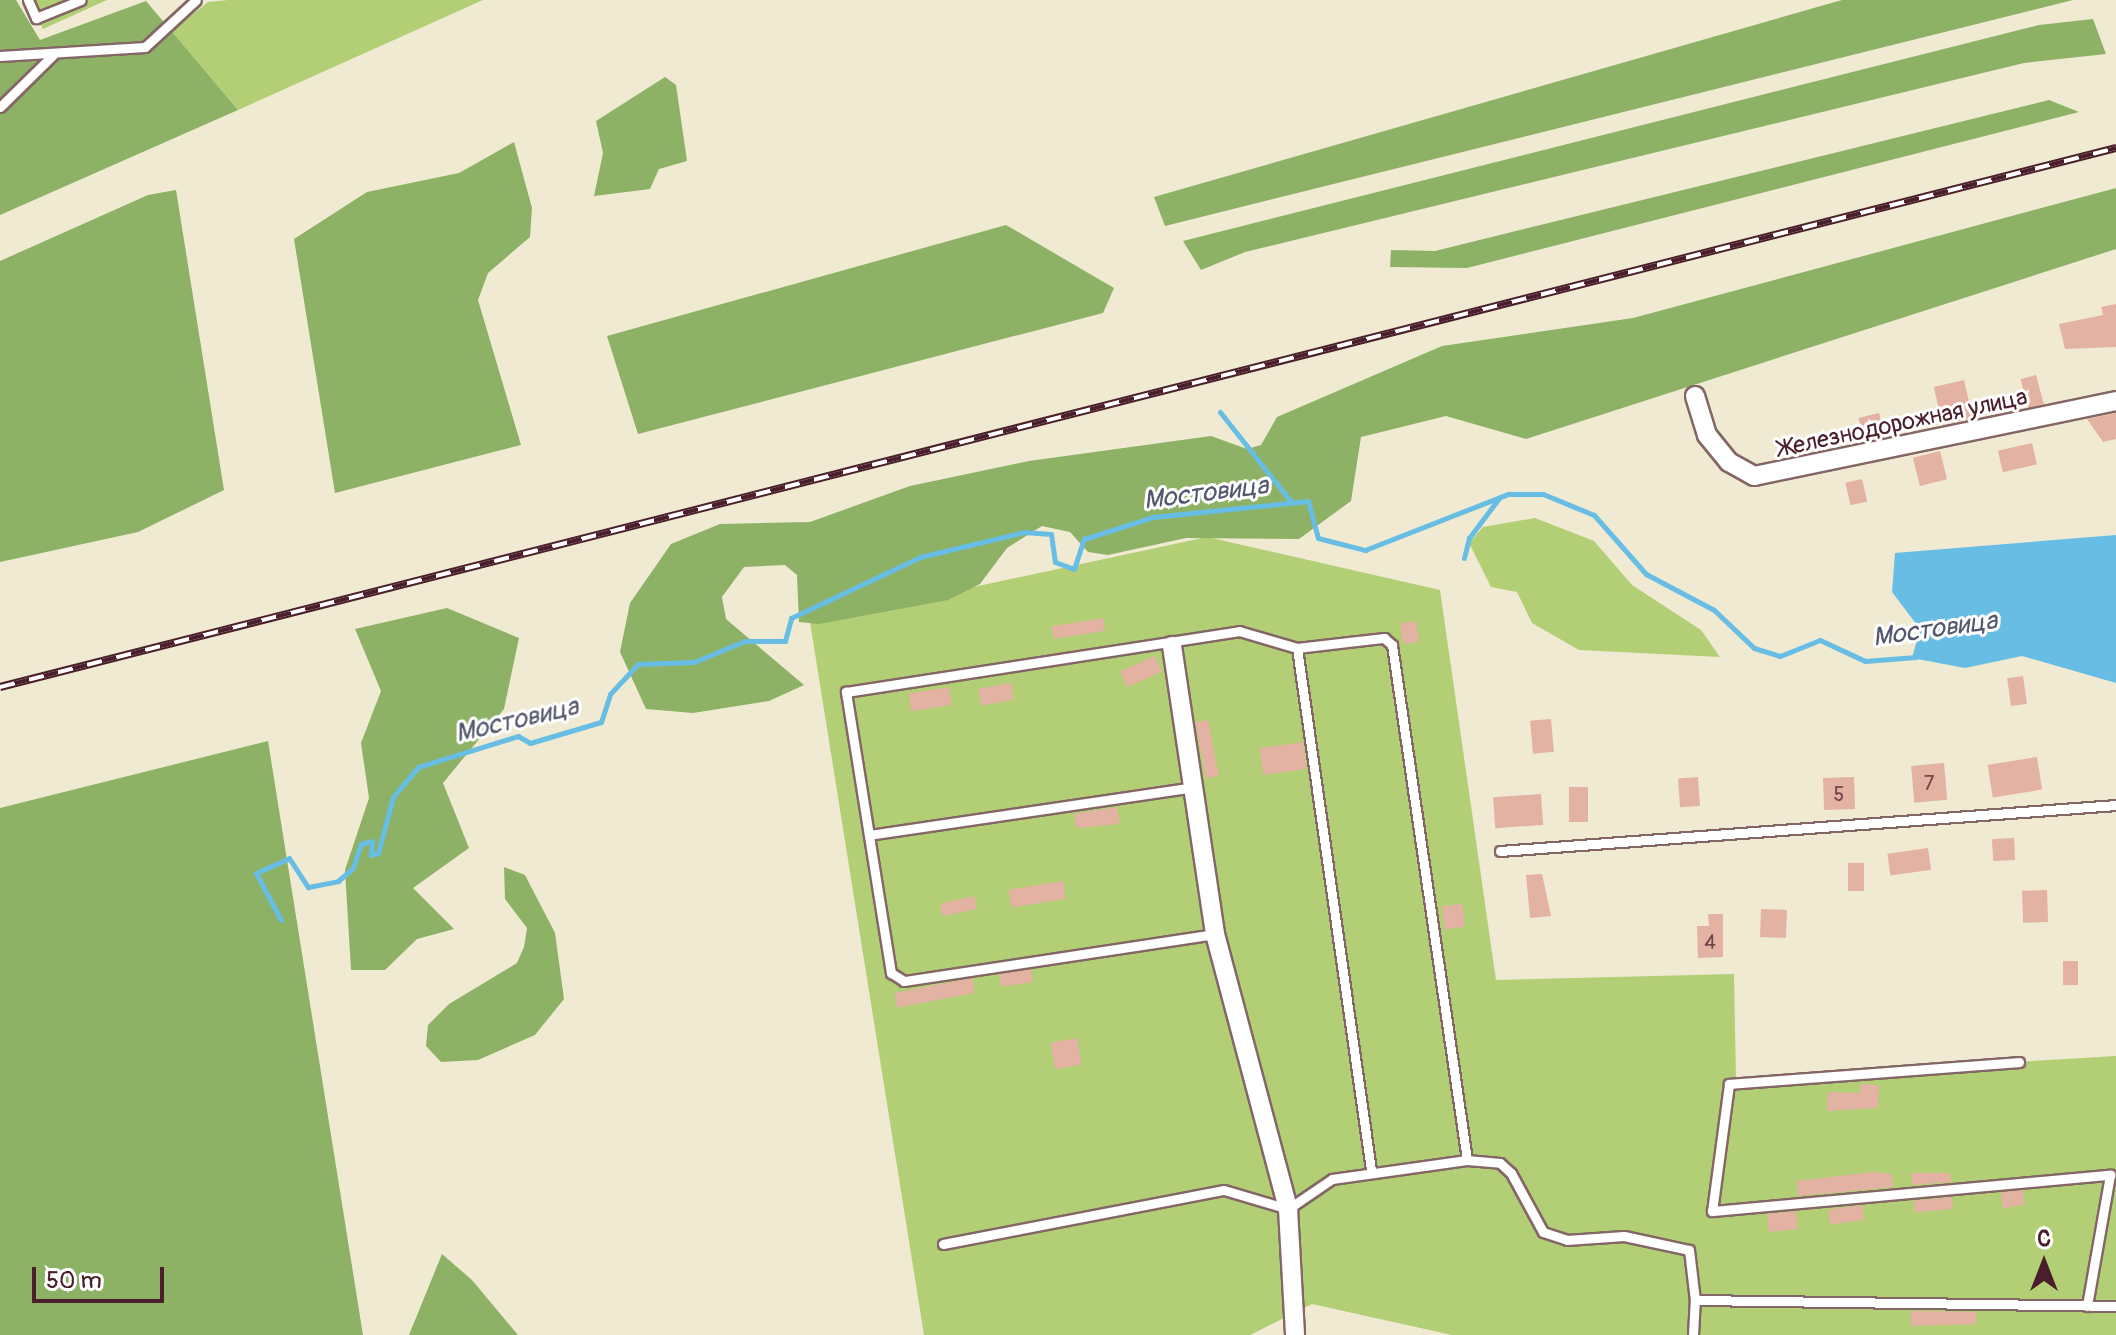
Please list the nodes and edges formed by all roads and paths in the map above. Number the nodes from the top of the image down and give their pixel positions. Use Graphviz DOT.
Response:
graph roads {
  1 [pos="28,0"];
  2 [pos="81,0"];
  3 [pos="196,0"];
  4 [pos="53,55"];
  5 [pos="0,56"];
  6 [pos="0,107"];
  7 [pos="1695,396"];
  8 [pos="2116,401"];
  9 [pos="1172,646"];
  10 [pos="1297,648"];
  11 [pos="1193,787"];
  12 [pos="2116,805"];
  13 [pos="869,835"];
  14 [pos="1500,851"];
  15 [pos="1215,934"];
  16 [pos="2019,1062"];
  17 [pos="1467,1160"];
  18 [pos="1371,1170"];
  19 [pos="2113,1175"];
  20 [pos="1288,1209"];
  21 [pos="943,1244"];
  22 [pos="1695,1300"];
  23 [pos="2087,1306"];
  24 [pos="2116,1306"];
  25 [pos="1295,1335"];
  26 [pos="1693,1335"];
  1 -- 2 [label="lane"];
  3 -- 4 [label="lane"];
  4 -- 5 [label="lane"];
  4 -- 6 [label="lane"];
  7 -- 8 [label="street, Железнодорожная улица"];
  9 -- 10 [label="lane"];
  9 -- 11 [label="street"];
  9 -- 13 [label="lane"];
  10 -- 17 [label="lane"];
  10 -- 18 [label="lane"];
  11 -- 13 [label="lane"];
  11 -- 15 [label="street"];
  12 -- 14 [label="lane"];
  13 -- 15 [label="lane"];
  15 -- 20 [label="street"];
  16 -- 19 [label="lane"];
  17 -- 18 [label="lane"];
  17 -- 22 [label="lane"];
  18 -- 20 [label="lane"];
  19 -- 23 [label="lane"];
  20 -- 21 [label="lane"];
  20 -- 25 [label="street"];
  22 -- 23 [label="lane"];
  22 -- 26 [label="lane"];
  23 -- 24 [label="lane"];
}
